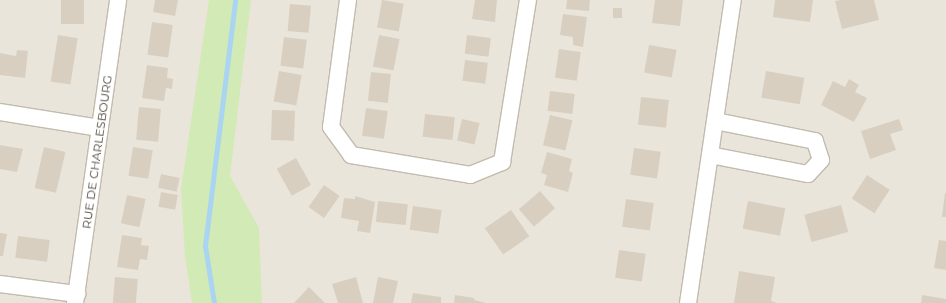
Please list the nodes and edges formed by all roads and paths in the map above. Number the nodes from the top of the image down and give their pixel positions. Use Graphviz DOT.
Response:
graph roads {
  1 [pos="118,0"];
  2 [pos="348,0"];
  3 [pos="528,0"];
  4 [pos="734,0"];
  5 [pos="0,112"];
  6 [pos="716,121"];
  7 [pos="100,128"];
  8 [pos="710,155"];
  9 [pos="0,284"];
  10 [pos="76,298"];
  11 [pos="688,303"];
  1 -- 7 [label="street, RUE DE CHARLESBOURG"];
  2 -- 3 [label="street"];
  4 -- 6 [label="street"];
  5 -- 7 [label="street"];
  6 -- 8 [label="street"];
  6 -- 8 [label="street"];
  7 -- 10 [label="street, RUE DE CHARLESBOURG"];
  8 -- 11 [label="street"];
  9 -- 10 [label="street"];
}
